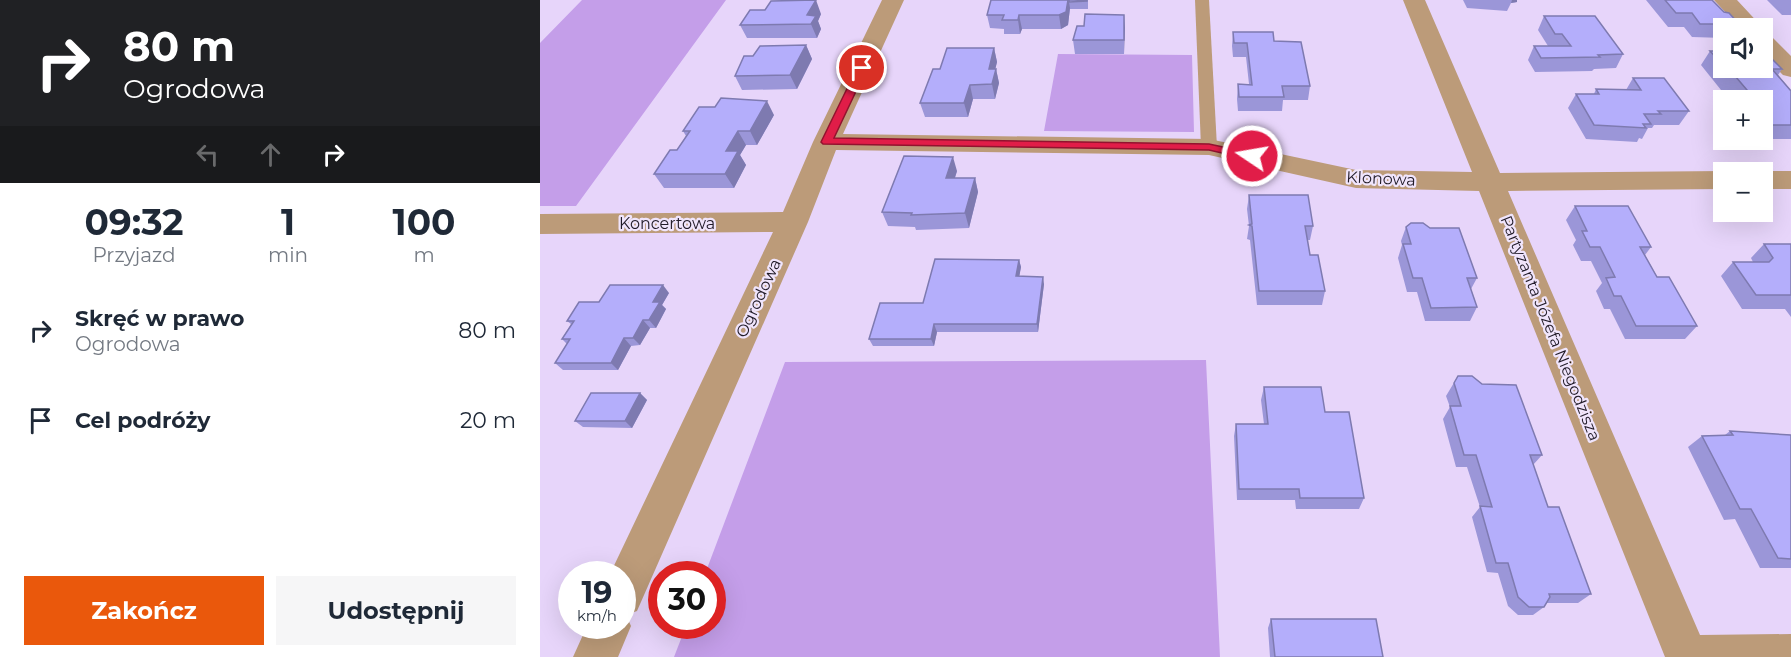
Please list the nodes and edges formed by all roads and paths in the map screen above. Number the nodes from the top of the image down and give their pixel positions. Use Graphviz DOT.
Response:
graph roads {
  1 [pos="893,0"];
  2 [pos="1202,0"];
  3 [pos="1414,0"];
  4 [pos="1725,0"];
  5 [pos="1742,18"];
  6 [pos="1773,51"];
  7 [pos="1791,70"];
  8 [pos="826,142"];
  9 [pos="1209,147"];
  10 [pos="1713,180"];
  11 [pos="1773,180"];
  12 [pos="1791,180"];
  13 [pos="1490,182"];
  14 [pos="793,222"];
  15 [pos="540,224"];
  16 [pos="636,565"];
  17 [pos="603,639"];
  18 [pos="1791,656"];
  19 [pos="595,657"];
  20 [pos="1687,657"];
  21 [pos="1696,657"];
  1 -- 8 [label="street, Ogrodowa"];
  2 -- 9 [label="lane"];
  3 -- 13 [label="street, Partyzanta Józefa Niegodzisza"];
  4 -- 5 [label="street"];
  6 -- 7 [label="street"];
  8 -- 9 [label="street, Klonowa"];
  8 -- 14 [label="street, Ogrodowa"];
  9 -- 13 [label="street, Klonowa"];
  10 -- 13 [label="street, Klonowa"];
  11 -- 12 [label="street"];
  13 -- 20 [label="street, Partyzanta Józefa Niegodzisza"];
  14 -- 15 [label="street, Koncertowa"];
  14 -- 16 [label="street, Ogrodowa"];
  17 -- 19 [label="street"];
  18 -- 21 [label="street"];
}
